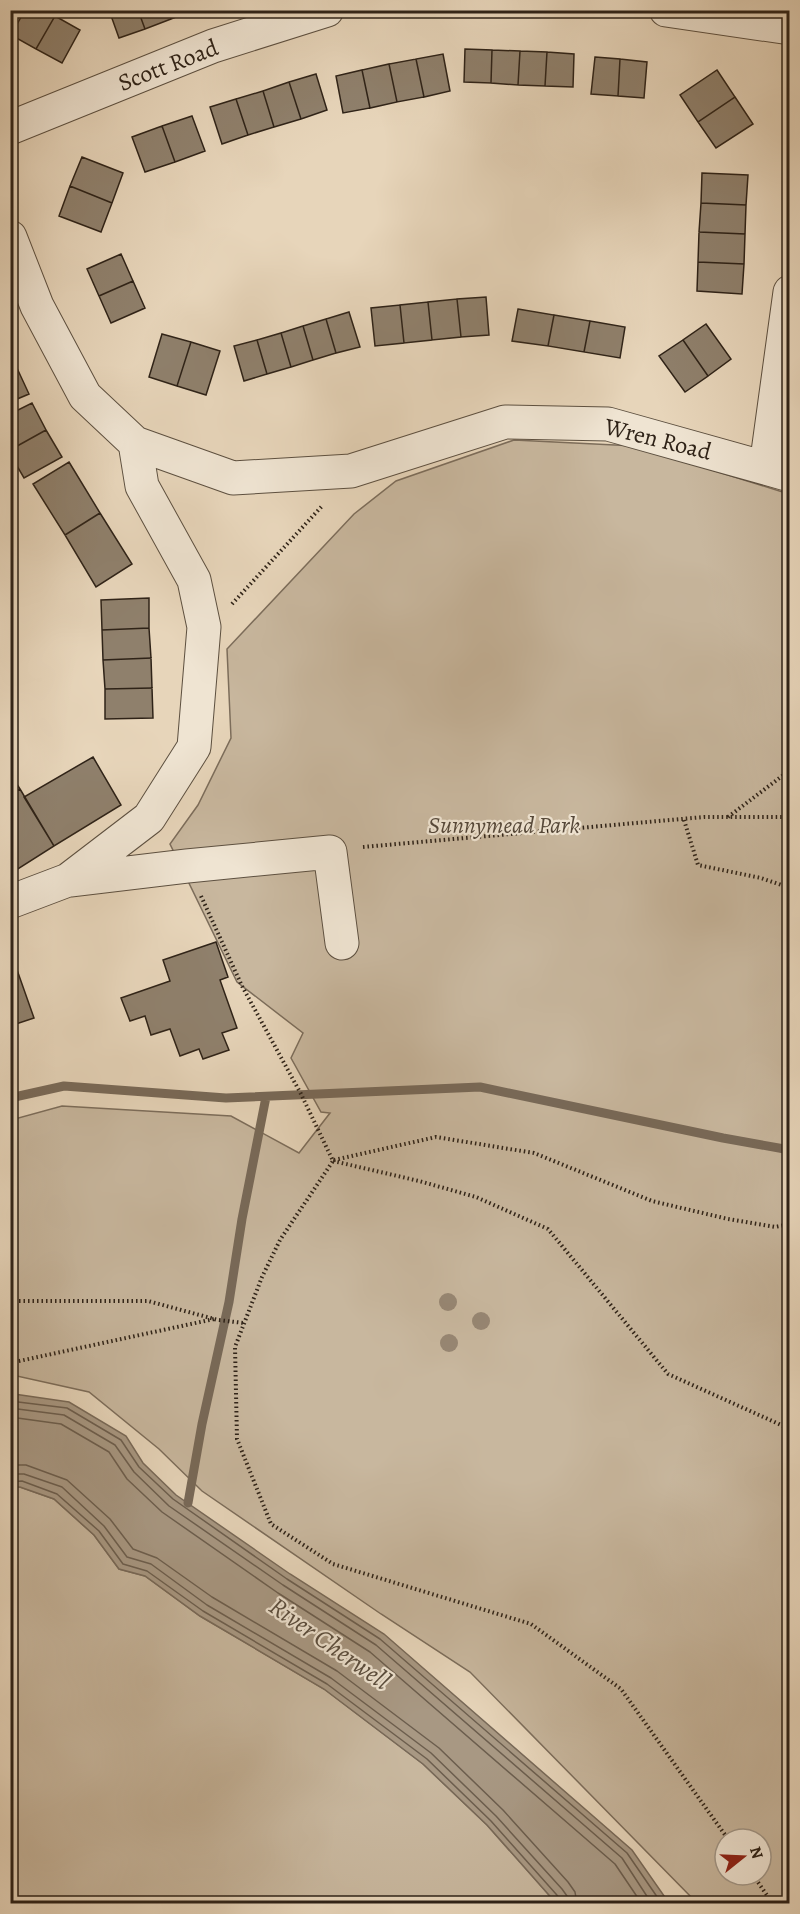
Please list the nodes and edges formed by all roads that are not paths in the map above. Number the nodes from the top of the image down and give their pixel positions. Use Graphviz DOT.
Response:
graph roads {
  1 [pos="327,10"];
  2 [pos="666,10"];
  3 [pos="789,28"];
  4 [pos="10,128"];
  5 [pos="10,237"];
  6 [pos="789,292"];
  7 [pos="135,443"];
  8 [pos="778,471"];
  9 [pos="68,880"];
  10 [pos="10,902"];
  11 [pos="342,943"];
  1 -- 4 [label="street, Scott Road"];
  2 -- 3 [label="street"];
  5 -- 7 [label="street"];
  6 -- 8 [label="street"];
  7 -- 8 [label="street, Wren Road"];
  7 -- 9 [label="street"];
  9 -- 10 [label="street"];
  9 -- 11 [label="street"];
}
